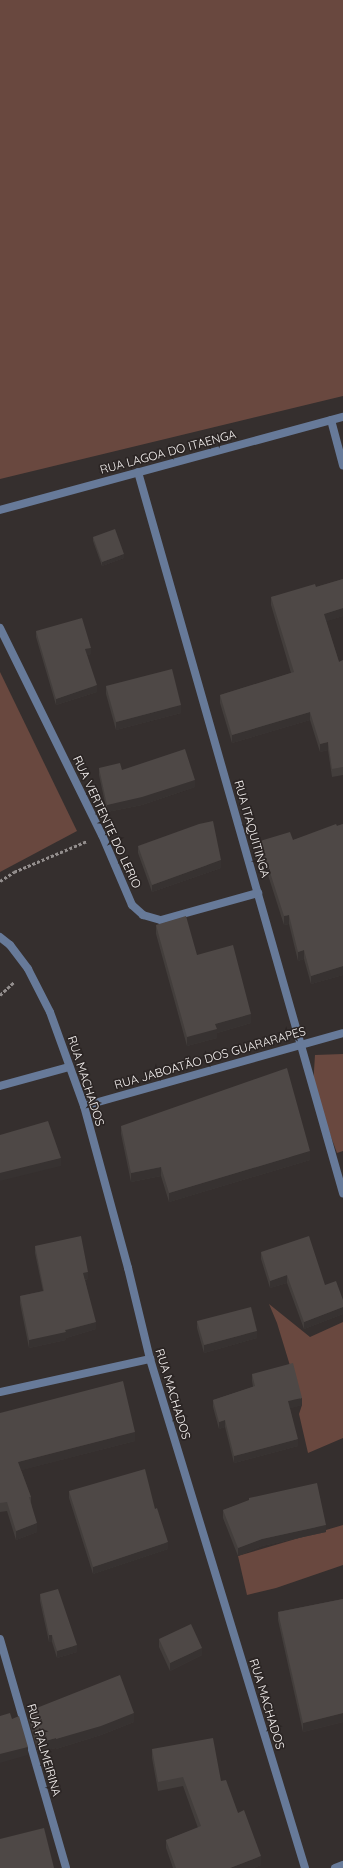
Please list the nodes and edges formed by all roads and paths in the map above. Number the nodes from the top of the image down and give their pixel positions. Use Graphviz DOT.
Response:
graph roads {
  1 [pos="343,417"];
  2 [pos="330,420"];
  3 [pos="343,465"];
  4 [pos="138,472"];
  5 [pos="0,510"];
  6 [pos="0,628"];
  7 [pos="102,835"];
  8 [pos="0,880"];
  9 [pos="258,893"];
  10 [pos="0,937"];
  11 [pos="343,1033"];
  12 [pos="301,1045"];
  13 [pos="69,1067"];
  14 [pos="0,1086"];
  15 [pos="84,1106"];
  16 [pos="343,1193"];
  17 [pos="150,1359"];
  18 [pos="0,1392"];
  19 [pos="0,1639"];
  20 [pos="343,1865"];
  21 [pos="66,1868"];
  22 [pos="305,1868"];
  23 [pos="336,1868"];
  1 -- 2 [label="street, RUA LAGOA DO ITAENGA"];
  2 -- 3 [label="street"];
  2 -- 4 [label="street, RUA LAGOA DO ITAENGA"];
  4 -- 5 [label="street, RUA LAGOA DO ITAENGA"];
  4 -- 9 [label="street, RUA ITAQUITINGA"];
  6 -- 7 [label="street, RUA VERTENTE DO LERIO"];
  7 -- 8 [label="path"];
  7 -- 9 [label="street, RUA VERTENTE DO LERIO"];
  9 -- 12 [label="street, RUA ITAQUITINGA"];
  10 -- 13 [label="street, RUA MACHADOS"];
  11 -- 12 [label="street, RUA JABOATÃO DOS GUARARAPES"];
  12 -- 15 [label="street, RUA JABOATÃO DOS GUARARAPES"];
  12 -- 16 [label="street, RUA ITAQUITINGA"];
  13 -- 14 [label="street"];
  13 -- 15 [label="street, RUA MACHADOS"];
  15 -- 17 [label="street, RUA MACHADOS"];
  17 -- 18 [label="street"];
  17 -- 22 [label="street, RUA MACHADOS"];
  19 -- 21 [label="street, RUA PALMEIRINA"];
  20 -- 23 [label="street"];
}
